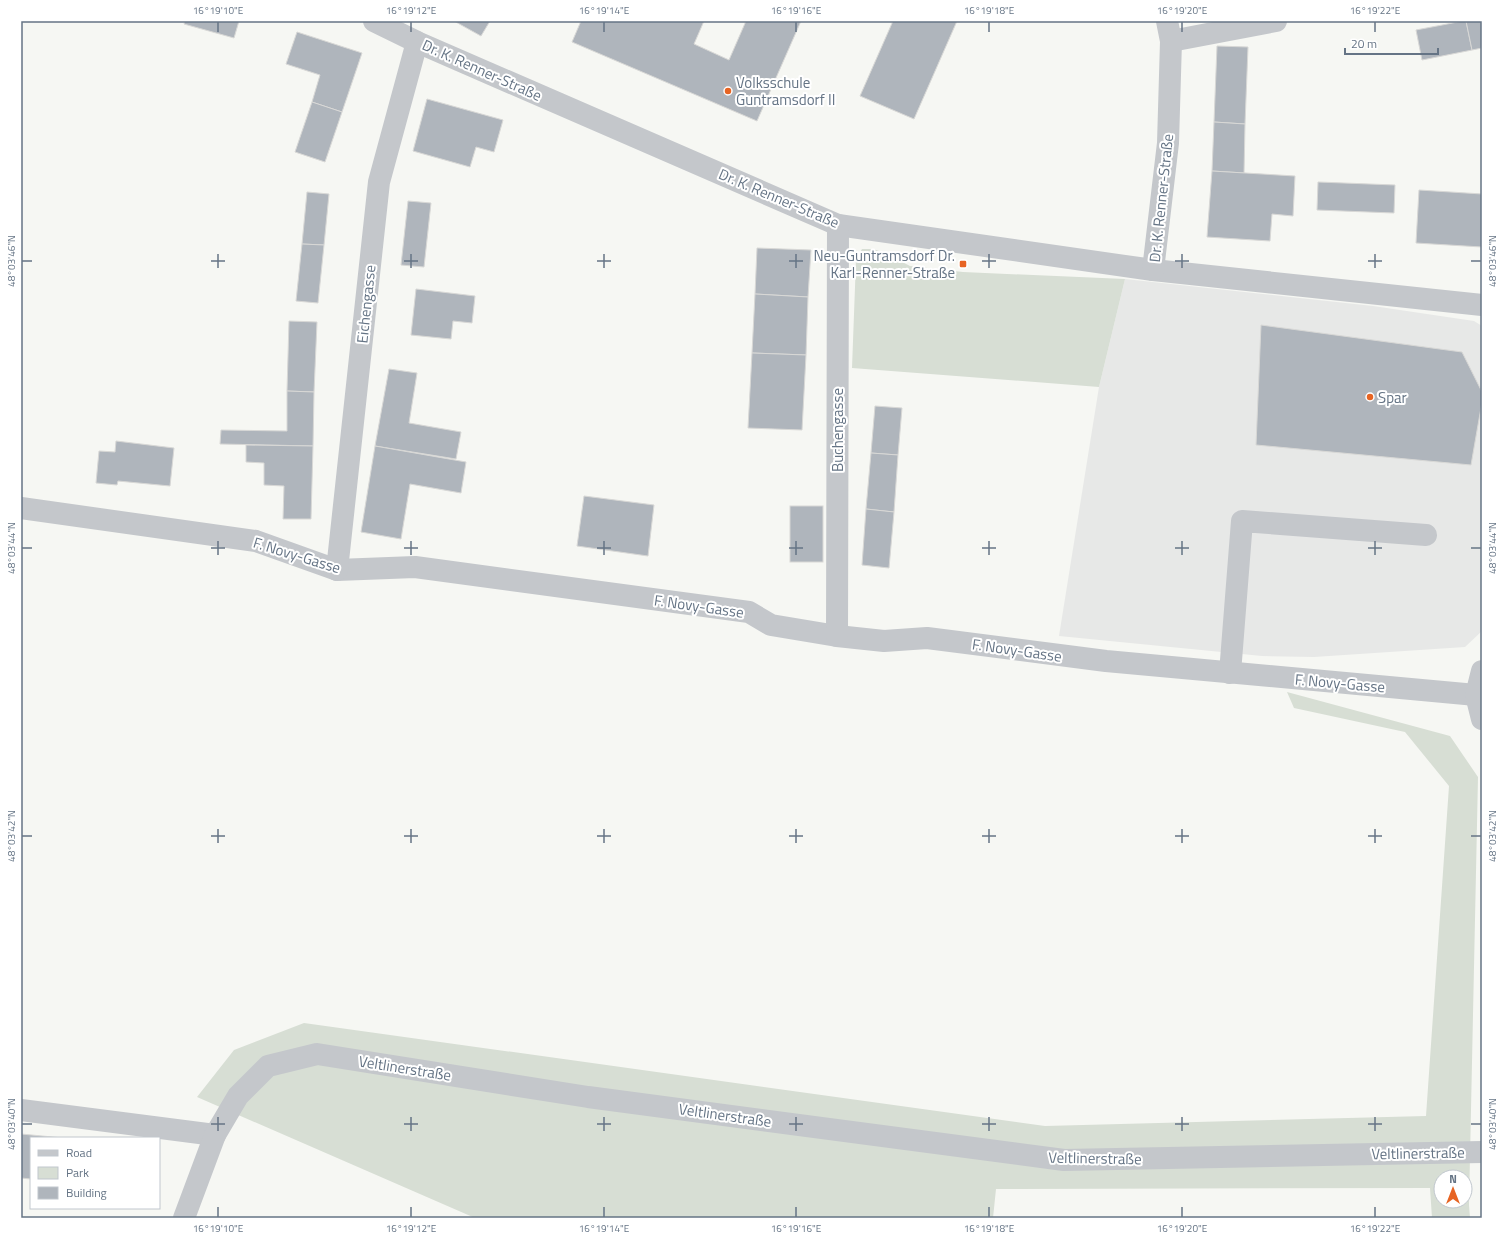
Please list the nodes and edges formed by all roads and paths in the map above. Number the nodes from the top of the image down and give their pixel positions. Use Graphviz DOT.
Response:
graph roads {
  1 [pos="374,21"];
  2 [pos="1276,21"];
  3 [pos="1169,31"];
  4 [pos="417,42"];
  5 [pos="838,225"];
  6 [pos="1153,270"];
  7 [pos="1482,305"];
  8 [pos="21,508"];
  9 [pos="1426,535"];
  10 [pos="337,570"];
  11 [pos="837,636"];
  12 [pos="1482,671"];
  13 [pos="1230,673"];
  14 [pos="1476,695"];
  15 [pos="1482,719"];
  16 [pos="21,1110"];
  17 [pos="215,1135"];
  18 [pos="1482,1152"];
  19 [pos="184,1218"];
  1 -- 4 [label="street, Dr. K. Renner-Straße"];
  2 -- 3 [label="street"];
  3 -- 6 [label="street, Dr. K. Renner-Straße"];
  4 -- 5 [label="street, Dr. K. Renner-Straße"];
  4 -- 10 [label="street, Eichengasse"];
  5 -- 6 [label="street, Dr. K. Renner-Straße"];
  5 -- 11 [label="street, Buchengasse"];
  6 -- 7 [label="street"];
  8 -- 10 [label="street, F. Novy-Gasse"];
  9 -- 13 [label="street"];
  10 -- 11 [label="street, F. Novy-Gasse"];
  11 -- 13 [label="street, F. Novy-Gasse"];
  12 -- 14 [label="street"];
  13 -- 14 [label="street, F. Novy-Gasse"];
  14 -- 15 [label="street"];
  16 -- 17 [label="street"];
  17 -- 18 [label="street, Veltlinerstraße"];
  17 -- 19 [label="street, Veltlinerstraße"];
}
